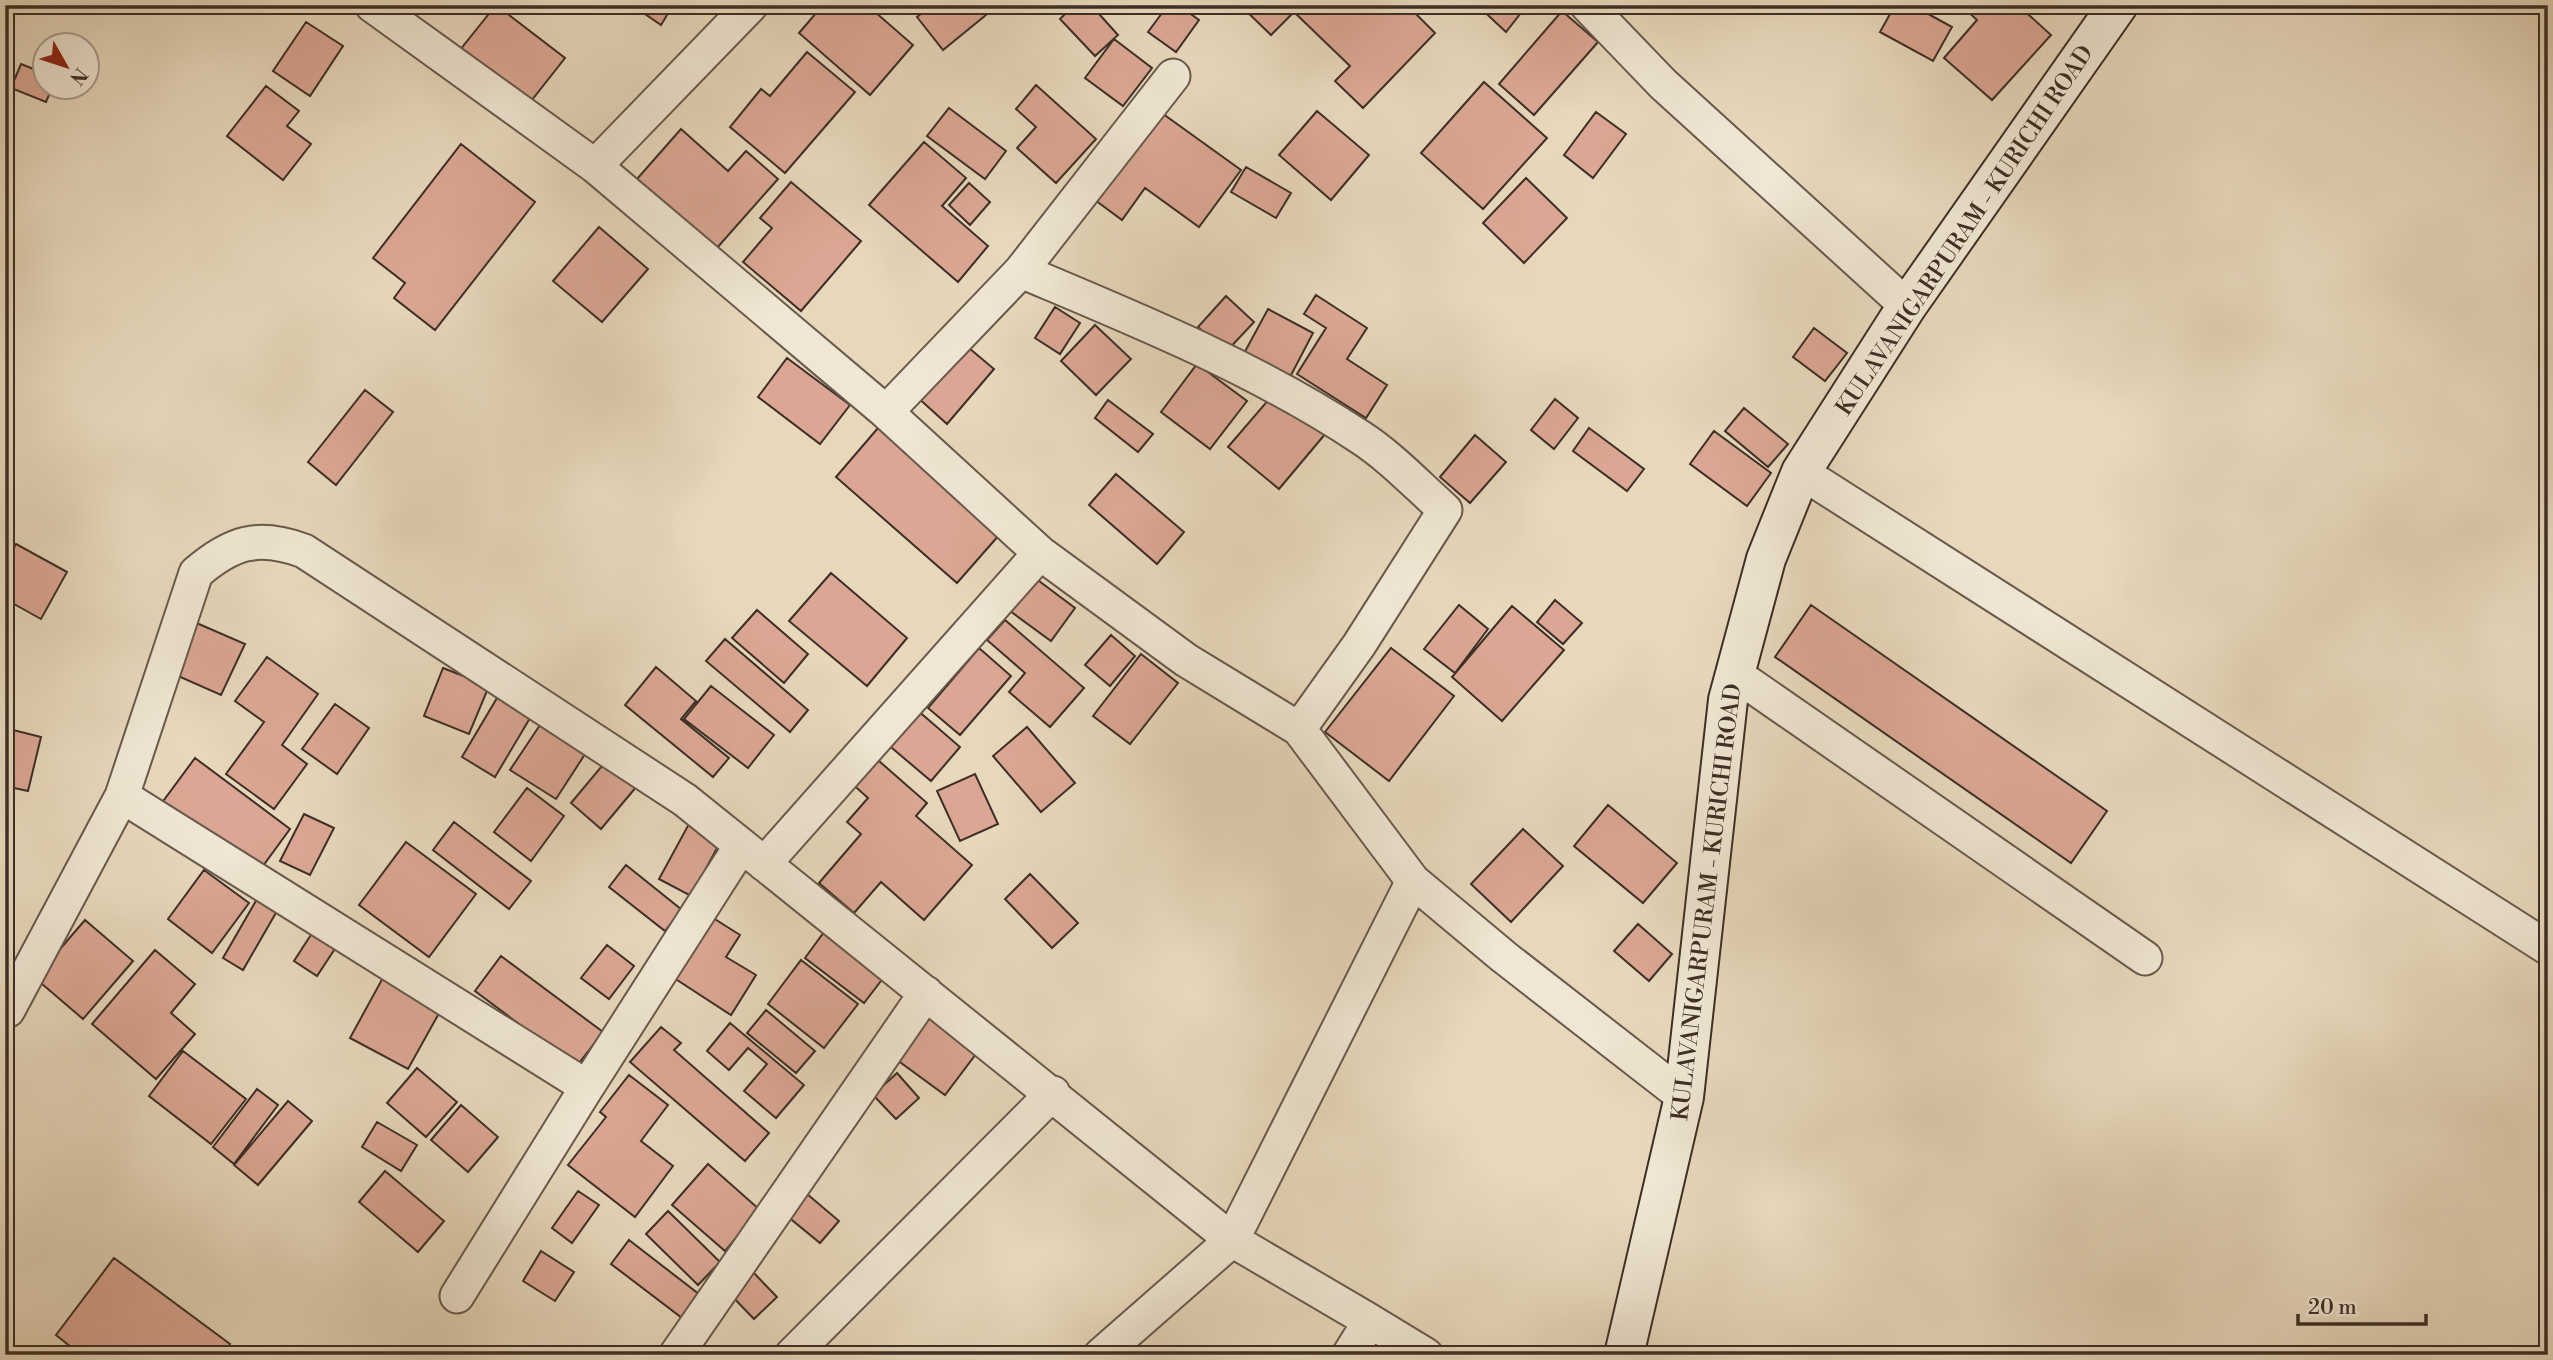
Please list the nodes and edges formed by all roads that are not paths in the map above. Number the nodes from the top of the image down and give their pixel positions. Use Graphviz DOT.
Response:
graph roads {
  1 [pos="372,5"];
  2 [pos="751,5"];
  3 [pos="1587,5"];
  4 [pos="2118,5"];
  5 [pos="1172,76"];
  6 [pos="595,166"];
  7 [pos="1021,271"];
  8 [pos="1907,306"];
  9 [pos="886,412"];
  10 [pos="1801,472"];
  11 [pos="1040,553"];
  12 [pos="1735,674"];
  13 [pos="1299,729"];
  14 [pos="122,796"];
  15 [pos="753,855"];
  16 [pos="1413,881"];
  17 [pos="2548,948"];
  18 [pos="2145,958"];
  19 [pos="926,993"];
  20 [pos="5,1010"];
  21 [pos="587,1087"];
  22 [pos="1053,1093"];
  23 [pos="1684,1097"];
  24 [pos="1231,1240"];
  25 [pos="457,1296"];
  26 [pos="1370,1321"];
  27 [pos="676,1355"];
  28 [pos="792,1355"];
  29 [pos="1101,1355"];
  30 [pos="1349,1355"];
  31 [pos="1426,1355"];
  32 [pos="1624,1355"];
  1 -- 6 [label="street"];
  2 -- 6 [label="street"];
  3 -- 8 [label="street"];
  4 -- 8 [label="main road, KULAVANIGARPURAM - KURICHI ROAD"];
  5 -- 7 [label="street"];
  6 -- 9 [label="street"];
  7 -- 9 [label="street"];
  7 -- 13 [label="street"];
  8 -- 10 [label="main road, KULAVANIGARPURAM - KURICHI ROAD"];
  9 -- 11 [label="street"];
  10 -- 12 [label="main road, KULAVANIGARPURAM - KURICHI ROAD"];
  10 -- 17 [label="street"];
  11 -- 13 [label="street"];
  11 -- 15 [label="street"];
  12 -- 18 [label="street"];
  12 -- 23 [label="main road, KULAVANIGARPURAM - KURICHI ROAD"];
  13 -- 16 [label="street"];
  14 -- 15 [label="street"];
  14 -- 20 [label="street"];
  14 -- 21 [label="street"];
  15 -- 19 [label="street"];
  15 -- 21 [label="street"];
  16 -- 23 [label="street"];
  16 -- 24 [label="street"];
  19 -- 22 [label="street"];
  19 -- 27 [label="street"];
  21 -- 25 [label="street"];
  22 -- 24 [label="street"];
  22 -- 28 [label="street"];
  23 -- 32 [label="main road, KULAVANIGARPURAM - KURICHI ROAD"];
  24 -- 26 [label="street"];
  24 -- 29 [label="street"];
  26 -- 30 [label="street"];
  26 -- 31 [label="street"];
}
